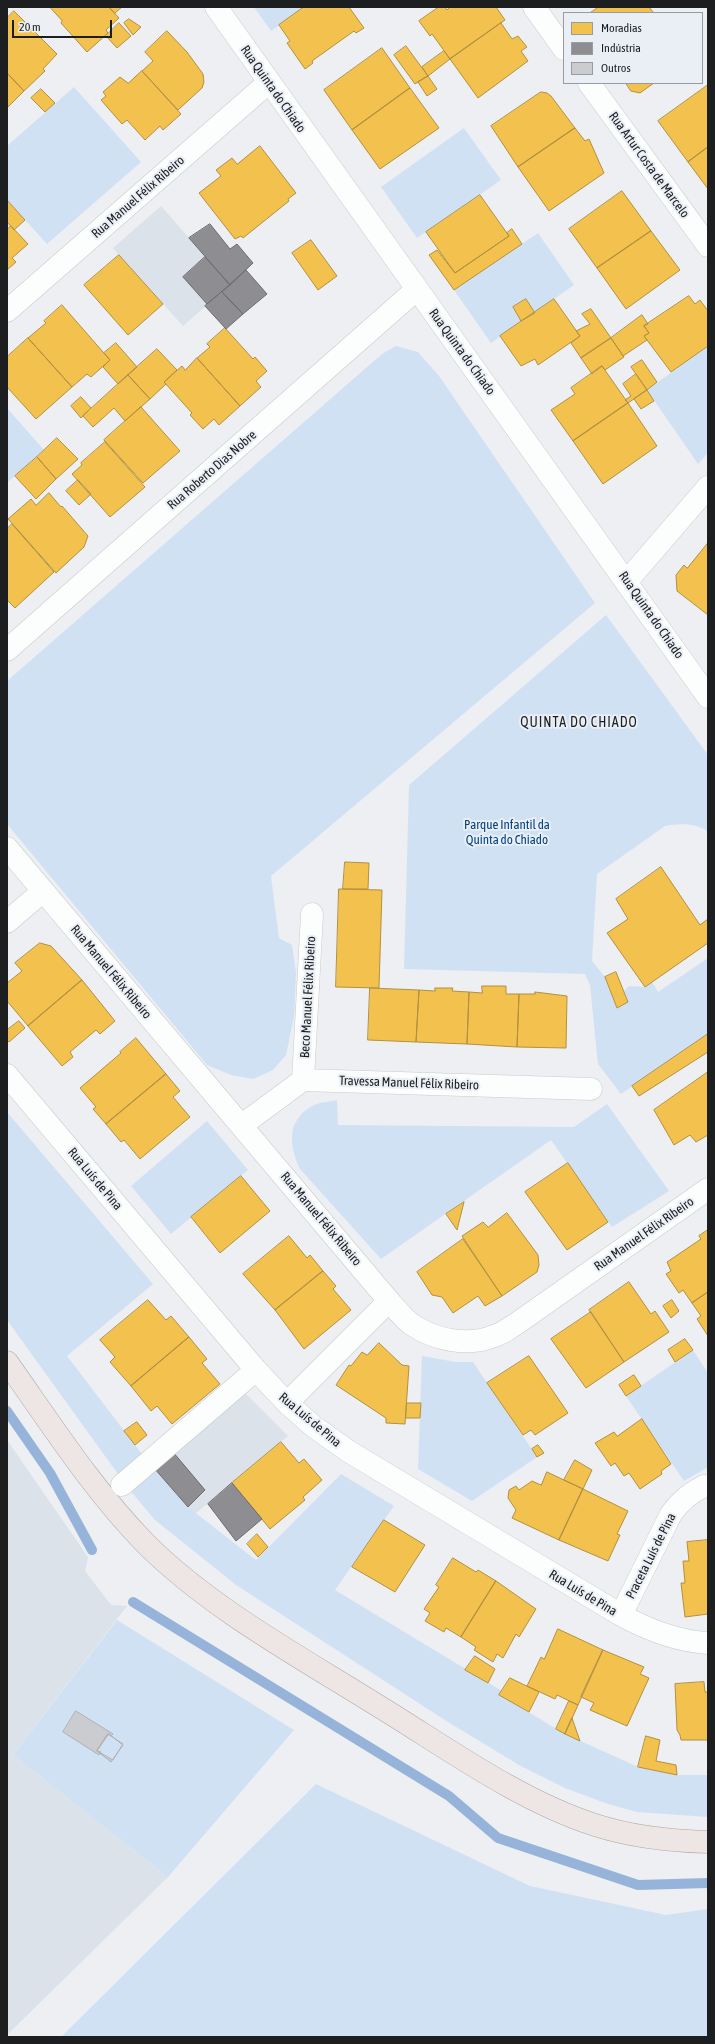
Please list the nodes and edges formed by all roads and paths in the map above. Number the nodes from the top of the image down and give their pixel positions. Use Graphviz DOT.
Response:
graph roads {
  1 [pos="216,7"];
  2 [pos="534,7"];
  3 [pos="563,48"];
  4 [pos="268,83"];
  5 [pos="590,84"];
  6 [pos="708,246"];
  7 [pos="417,289"];
  8 [pos="7,311"];
  9 [pos="708,487"];
  10 [pos="627,581"];
  11 [pos="7,650"];
  12 [pos="708,697"];
  13 [pos="7,848"];
  14 [pos="43,892"];
  15 [pos="312,914"];
  16 [pos="7,922"];
  17 [pos="7,1075"];
  18 [pos="303,1080"];
  19 [pos="591,1089"];
  20 [pos="242,1125"];
  21 [pos="708,1189"];
  22 [pos="389,1301"];
  23 [pos="7,1362"];
  24 [pos="256,1370"];
  25 [pos="287,1403"];
  26 [pos="122,1485"];
  27 [pos="704,1486"];
  28 [pos="620,1615"];
  29 [pos="708,1642"];
  30 [pos="708,1842"];
  1 -- 4 [label="street, Rua Quinta do Chiado"];
  2 -- 3 [label="street"];
  4 -- 7 [label="street, Rua Quinta do Chiado"];
  4 -- 8 [label="street, Rua Manuel Félix Ribeiro"];
  5 -- 6 [label="street, Rua Artur Costa de Marcelo"];
  7 -- 10 [label="street, Rua Quinta do Chiado"];
  7 -- 11 [label="street, Rua Roberto Dias Nobre"];
  9 -- 10 [label="street"];
  10 -- 12 [label="street, Rua Quinta do Chiado"];
  13 -- 14 [label="street, Rua Manuel Félix Ribeiro"];
  14 -- 16 [label="street"];
  14 -- 20 [label="street, Rua Manuel Félix Ribeiro"];
  15 -- 18 [label="street, Beco Manuel Félix Ribeiro"];
  17 -- 24 [label="street, Rua Luís de Pina"];
  18 -- 19 [label="street, Travessa Manuel Félix Ribeiro"];
  18 -- 20 [label="street"];
  20 -- 22 [label="street, Rua Manuel Félix Ribeiro"];
  21 -- 22 [label="street, Rua Manuel Félix Ribeiro"];
  22 -- 25 [label="street"];
  23 -- 30 [label="main road"];
  24 -- 25 [label="street, Rua Luís de Pina"];
  24 -- 26 [label="street"];
  25 -- 28 [label="street, Rua Luís de Pina"];
  27 -- 28 [label="street, Praceta Luís de Pina"];
  28 -- 29 [label="street, Rua Luís de Pina"];
}
